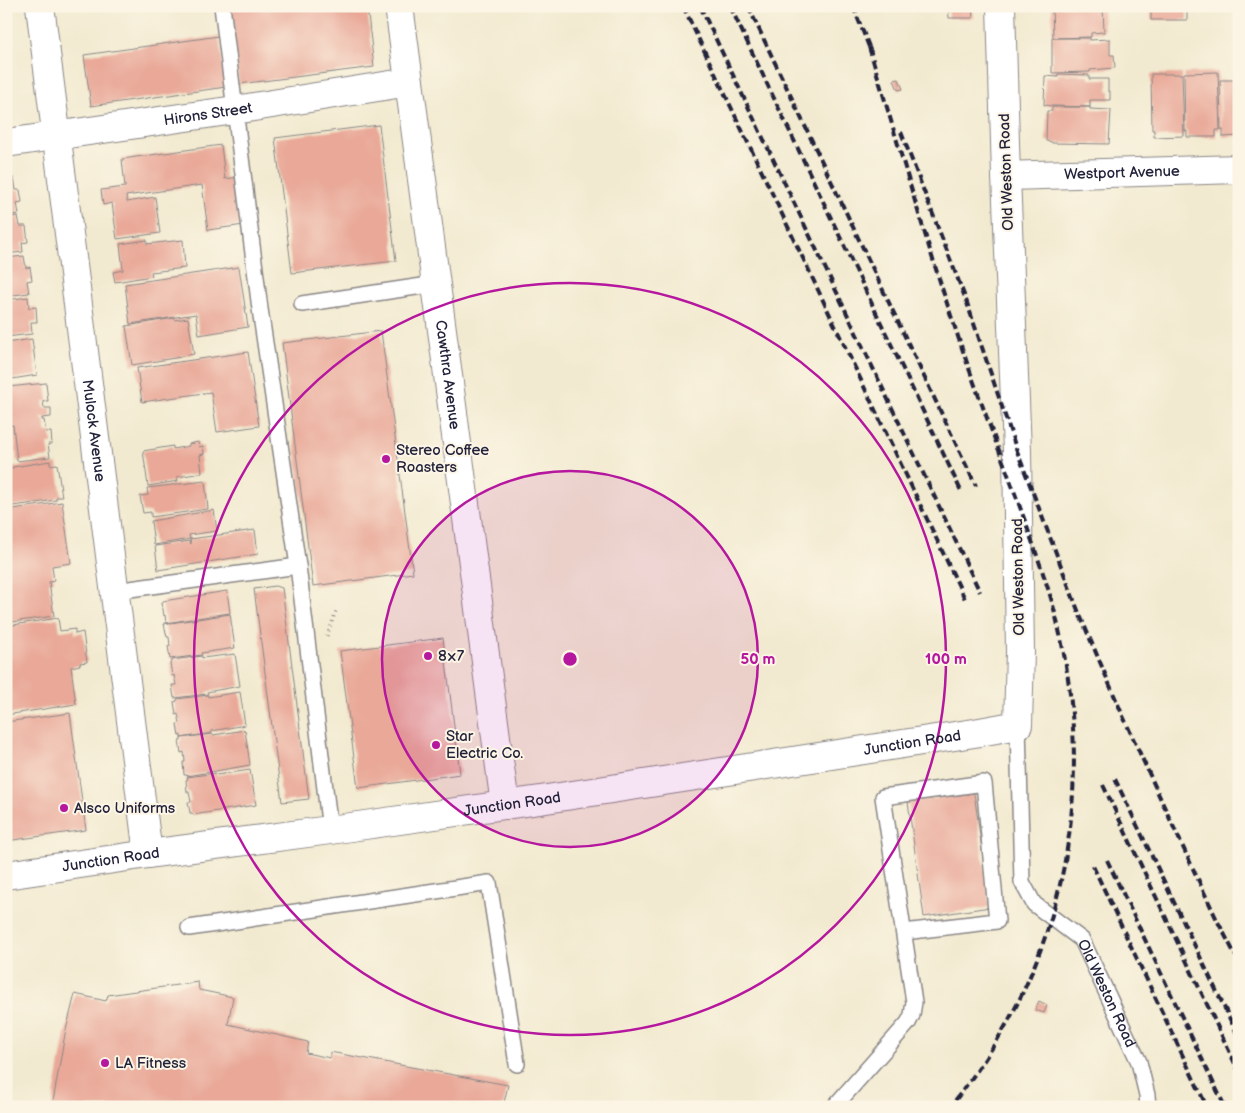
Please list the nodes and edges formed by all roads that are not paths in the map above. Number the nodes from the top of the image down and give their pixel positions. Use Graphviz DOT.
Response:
graph roads {
  1 [pos="40,6"];
  2 [pos="222,6"];
  3 [pos="399,6"];
  4 [pos="1001,6"];
  5 [pos="409,82"];
  6 [pos="235,110"];
  7 [pos="56,136"];
  8 [pos="6,143"];
  9 [pos="1239,170"];
  10 [pos="1006,176"];
  11 [pos="436,284"];
  12 [pos="302,304"];
  13 [pos="298,566"];
  14 [pos="115,591"];
  15 [pos="1018,725"];
  16 [pos="504,805"];
  17 [pos="330,830"];
  18 [pos="148,854"];
  19 [pos="6,876"];
  20 [pos="189,928"];
  21 [pos="904,932"];
  22 [pos="517,1064"];
  23 [pos="834,1107"];
  24 [pos="1148,1107"];
  1 -- 7 [label="street, Mulock Avenue"];
  2 -- 6 [label="lane"];
  3 -- 5 [label="street, Cawthra Avenue"];
  4 -- 10 [label="street, Old Weston Road"];
  5 -- 6 [label="street, Hirons Street"];
  5 -- 11 [label="street, Cawthra Avenue"];
  6 -- 7 [label="street, Hirons Street"];
  6 -- 13 [label="lane"];
  7 -- 8 [label="street, Hirons Street"];
  7 -- 14 [label="street, Mulock Avenue"];
  9 -- 10 [label="street, Westport Avenue"];
  10 -- 15 [label="street, Old Weston Road"];
  11 -- 12 [label="lane"];
  11 -- 16 [label="street, Cawthra Avenue"];
  13 -- 14 [label="lane"];
  13 -- 17 [label="lane"];
  14 -- 18 [label="street, Mulock Avenue"];
  15 -- 16 [label="street, Junction Road"];
  15 -- 24 [label="lane, Old Weston Road"];
  16 -- 17 [label="street, Junction Road"];
  17 -- 18 [label="street, Junction Road"];
  18 -- 19 [label="street, Junction Road"];
  20 -- 22 [label="lane"];
  21 -- 21 [label="lane"];
  21 -- 23 [label="lane"];
}
